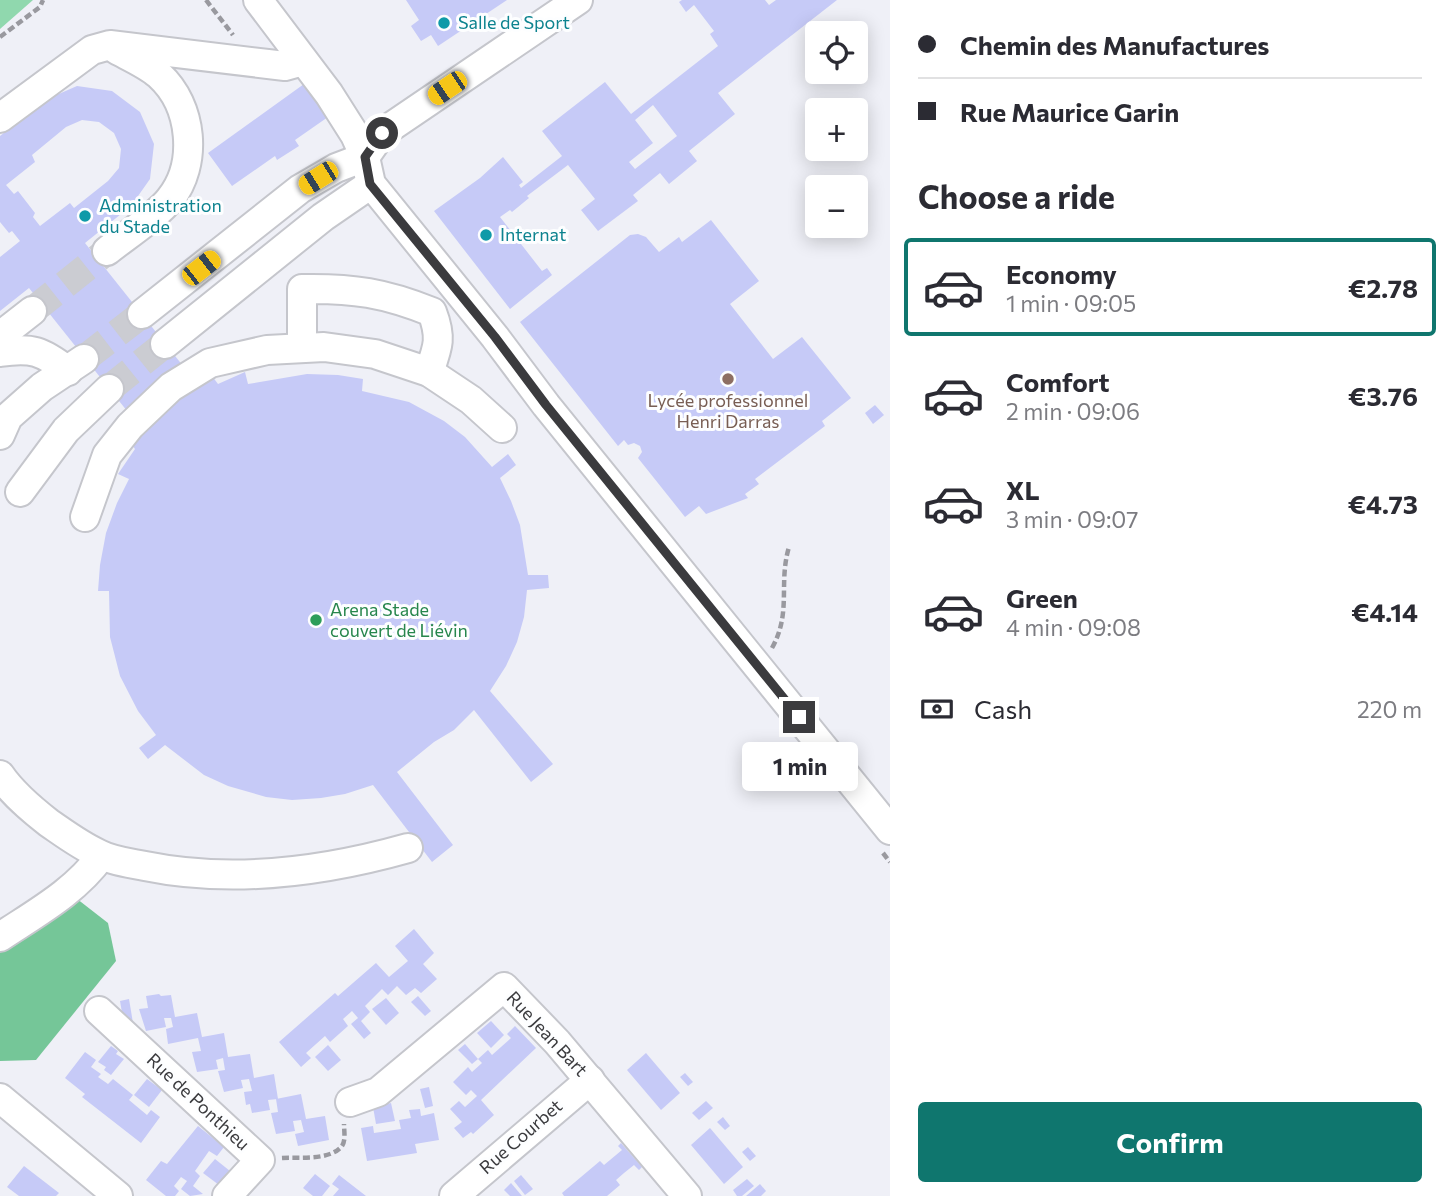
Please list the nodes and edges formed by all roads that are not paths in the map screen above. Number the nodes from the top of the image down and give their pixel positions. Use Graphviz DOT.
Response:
graph roads {
  1 [pos="258,0"];
  2 [pos="578,0"];
  3 [pos="110,45"];
  4 [pos="303,61"];
  5 [pos="0,118"];
  6 [pos="368,170"];
  7 [pos="107,251"];
  8 [pos="32,311"];
  9 [pos="142,314"];
  10 [pos="0,336"];
  11 [pos="165,344"];
  12 [pos="302,348"];
  13 [pos="0,352"];
  14 [pos="429,372"];
  15 [pos="109,389"];
  16 [pos="502,428"];
  17 [pos="0,435"];
  18 [pos="20,492"];
  19 [pos="85,517"];
  20 [pos="0,775"];
  21 [pos="890,830"];
  22 [pos="408,848"];
  23 [pos="101,856"];
  24 [pos="0,937"];
  25 [pos="99,1011"];
  26 [pos="590,1080"];
  27 [pos="0,1098"];
  28 [pos="350,1102"];
  29 [pos="118,1196"];
  30 [pos="227,1196"];
  31 [pos="454,1196"];
  32 [pos="687,1196"];
  1 -- 4 [label="street"];
  2 -- 6 [label="street"];
  3 -- 4 [label="street"];
  3 -- 5 [label="street"];
  3 -- 7 [label="street"];
  4 -- 6 [label="street"];
  6 -- 9 [label="street"];
  6 -- 11 [label="street"];
  6 -- 21 [label="street"];
  8 -- 10 [label="street"];
  12 -- 14 [label="street"];
  12 -- 14 [label="street"];
  12 -- 19 [label="street"];
  13 -- 17 [label="street"];
  14 -- 16 [label="street"];
  15 -- 18 [label="street"];
  20 -- 23 [label="street"];
  22 -- 23 [label="street"];
  23 -- 24 [label="street"];
  25 -- 30 [label="street, Rue de Ponthieu"];
  26 -- 28 [label="street, Rue Jean Bart"];
  26 -- 31 [label="street, Rue Courbet"];
  26 -- 32 [label="street, Rue Jean Bart"];
  27 -- 29 [label="street"];
}
